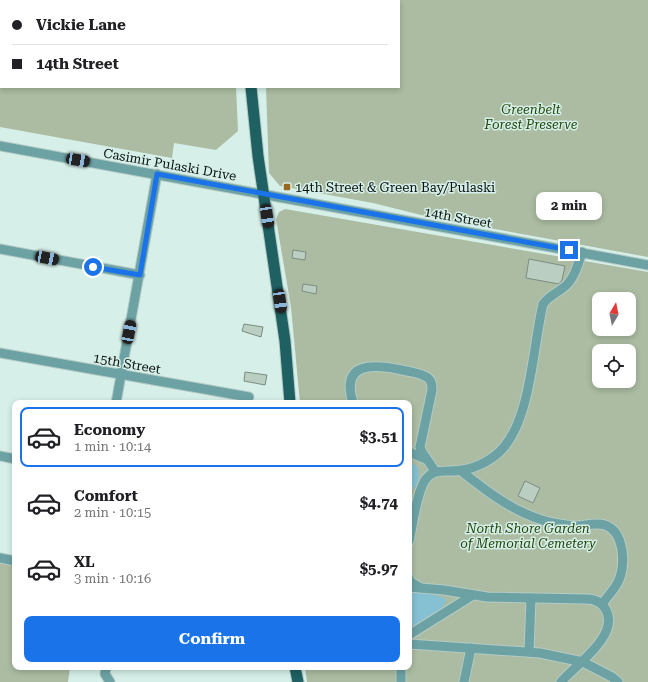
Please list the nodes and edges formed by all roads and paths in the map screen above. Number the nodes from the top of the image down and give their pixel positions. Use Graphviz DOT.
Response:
graph roads {
  1 [pos="252,88"];
  2 [pos="0,146"];
  3 [pos="157,174"];
  4 [pos="263,194"];
  5 [pos="0,249"];
  6 [pos="582,252"];
  7 [pos="648,265"];
  8 [pos="140,275"];
  9 [pos="0,353"];
  10 [pos="121,375"];
  11 [pos="249,397"];
  12 [pos="117,400"];
  13 [pos="290,400"];
  14 [pos="352,400"];
  15 [pos="412,453"];
  16 [pos="0,456"];
  17 [pos="12,458"];
  18 [pos="426,459"];
  19 [pos="461,470"];
  20 [pos="435,471"];
  21 [pos="412,529"];
  22 [pos="0,558"];
  23 [pos="12,560"];
  24 [pos="412,583"];
  25 [pos="412,588"];
  26 [pos="422,588"];
  27 [pos="473,595"];
  28 [pos="532,598"];
  29 [pos="602,604"];
  30 [pos="412,633"];
  31 [pos="412,644"];
  32 [pos="471,648"];
  33 [pos="530,652"];
  34 [pos="583,662"];
  35 [pos="106,670"];
  36 [pos="296,670"];
  37 [pos="401,670"];
  38 [pos="110,682"];
  39 [pos="298,682"];
  40 [pos="401,682"];
  41 [pos="464,682"];
  42 [pos="561,682"];
  43 [pos="618,682"];
  1 -- 4 [label="main road"];
  2 -- 3 [label="street, Casimir Pulaski Drive"];
  3 -- 4 [label="street, Casimir Pulaski Drive"];
  3 -- 8 [label="street"];
  4 -- 6 [label="street, 14th Street"];
  4 -- 13 [label="main road"];
  5 -- 8 [label="street"];
  6 -- 7 [label="street, 14th Street"];
  6 -- 19 [label="street"];
  8 -- 10 [label="street"];
  9 -- 10 [label="street, 15th Street"];
  10 -- 11 [label="street, 15th Street"];
  10 -- 12 [label="street"];
  14 -- 18 [label="street"];
  15 -- 18 [label="street"];
  16 -- 17 [label="street"];
  18 -- 20 [label="street"];
  19 -- 20 [label="street"];
  19 -- 29 [label="street"];
  20 -- 21 [label="street"];
  22 -- 23 [label="street"];
  24 -- 26 [label="street"];
  25 -- 26 [label="street"];
  26 -- 27 [label="street"];
  27 -- 28 [label="street"];
  27 -- 30 [label="street"];
  28 -- 29 [label="street"];
  28 -- 33 [label="street"];
  29 -- 34 [label="street"];
  31 -- 32 [label="street"];
  32 -- 33 [label="street"];
  32 -- 41 [label="street"];
  33 -- 34 [label="street"];
  34 -- 42 [label="street"];
  34 -- 43 [label="street"];
  35 -- 38 [label="street"];
  36 -- 39 [label="main road"];
  37 -- 40 [label="street"];
}
